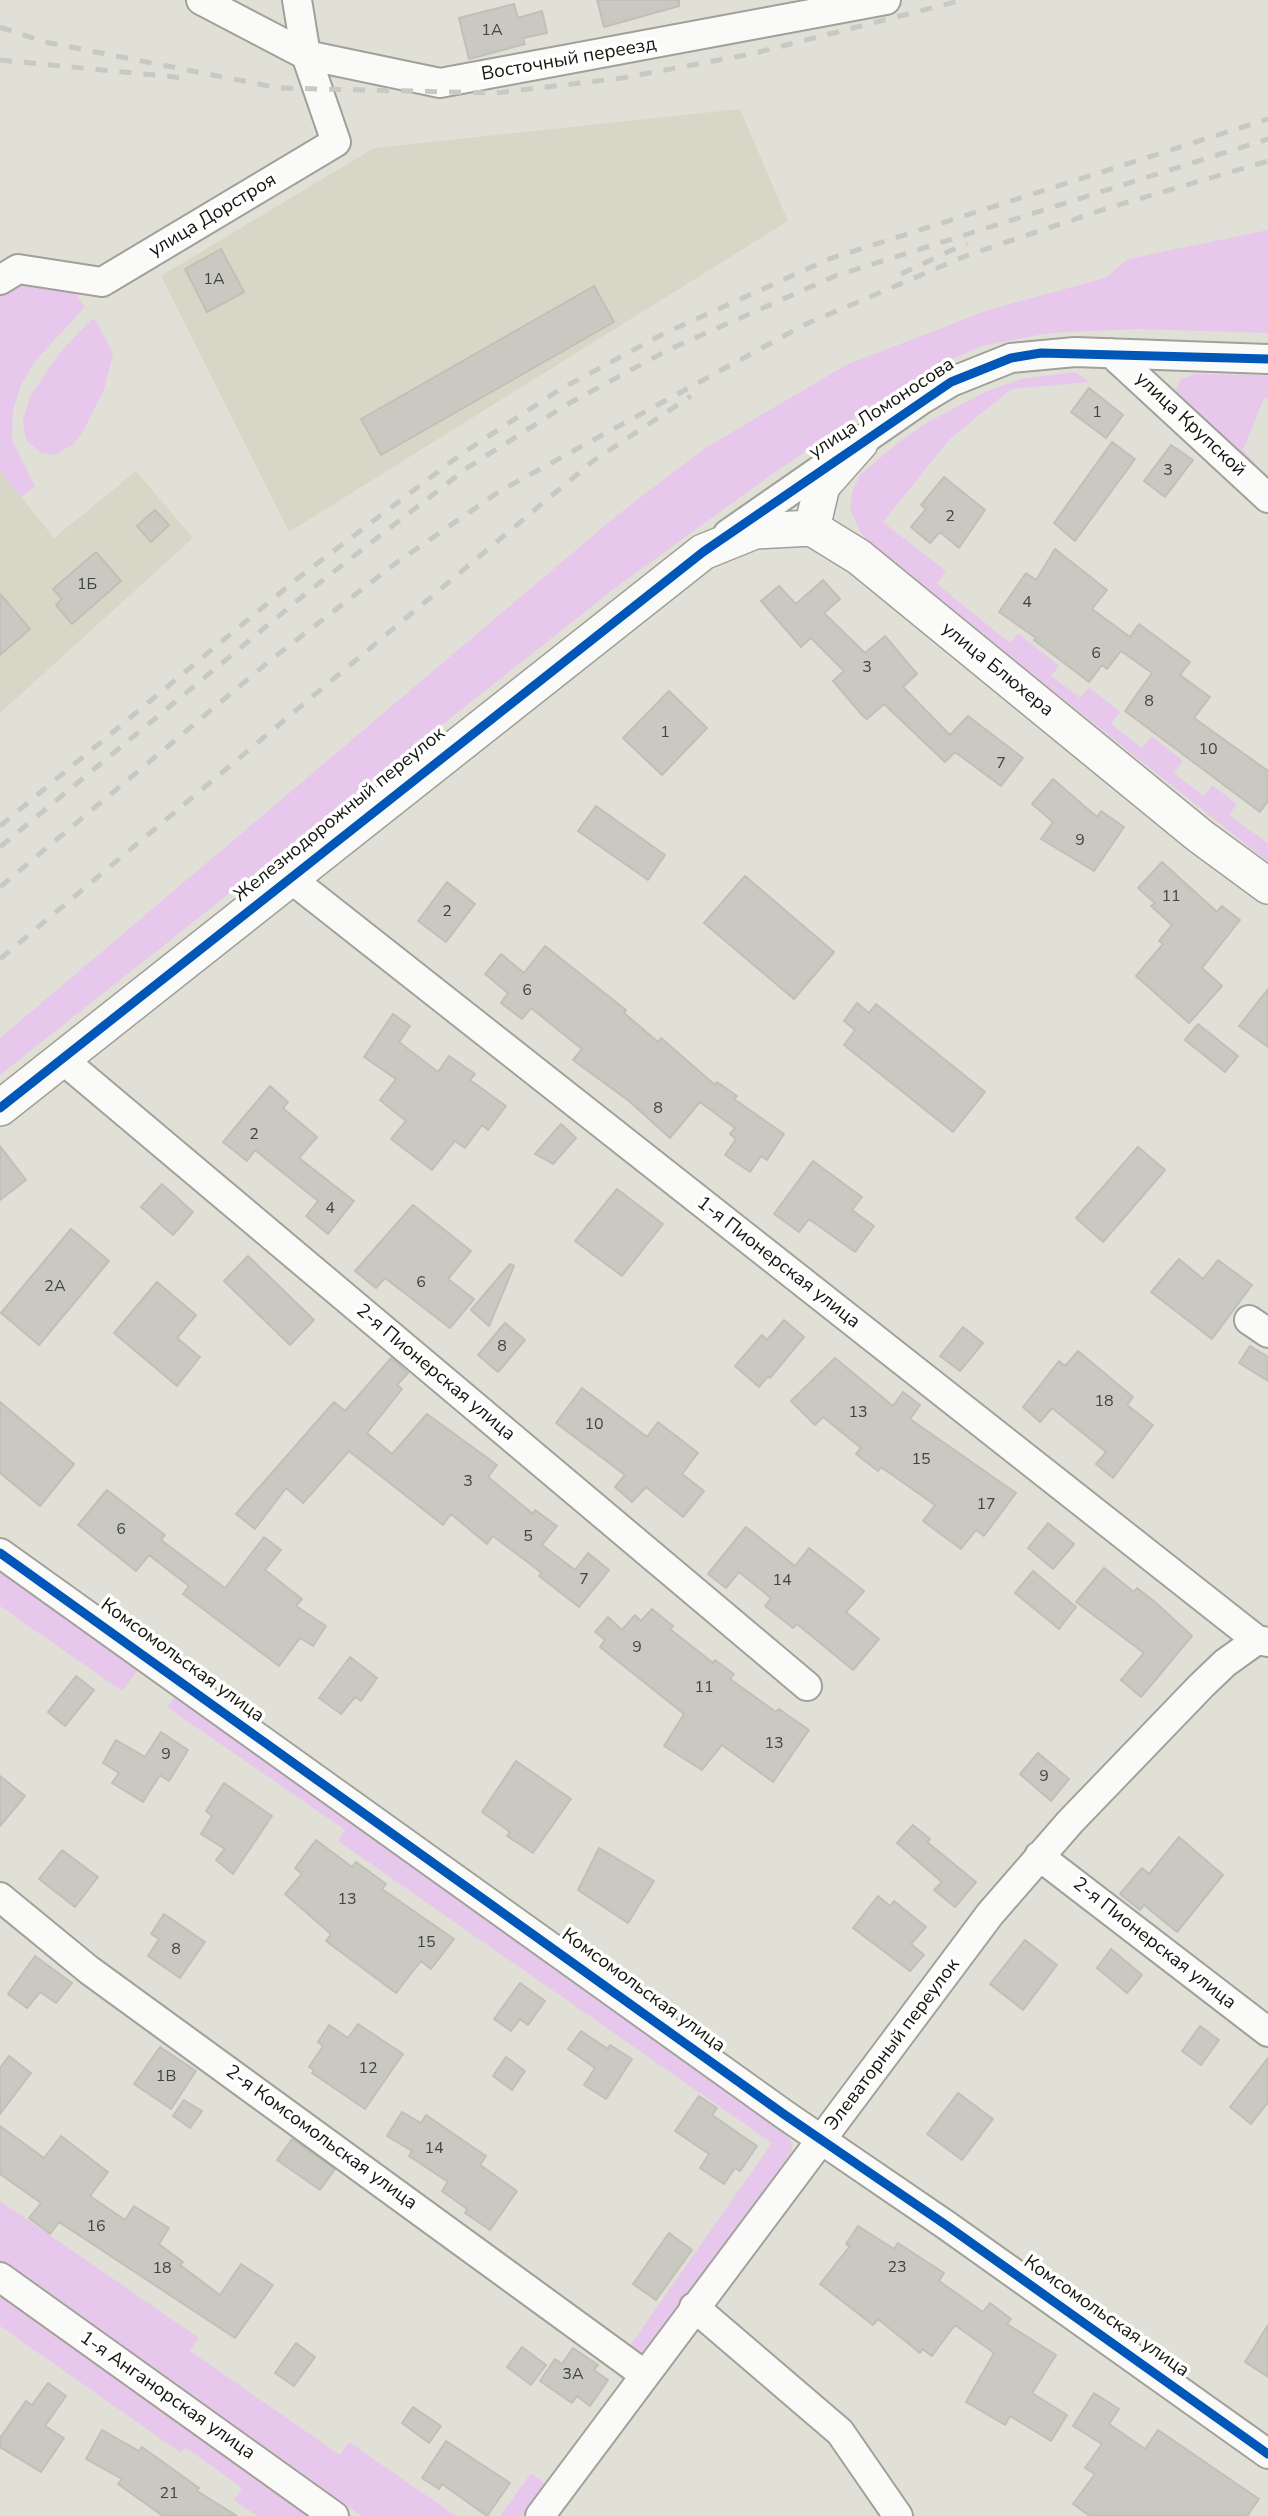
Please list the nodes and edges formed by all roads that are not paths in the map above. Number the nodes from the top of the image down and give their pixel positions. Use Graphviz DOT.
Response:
graph roads {
  1 [pos="201,0"];
  2 [pos="297,0"];
  3 [pos="886,0"];
  4 [pos="306,55"];
  5 [pos="0,280"];
  6 [pos="1111,353"];
  7 [pos="1268,359"];
  8 [pos="860,443"];
  9 [pos="1268,498"];
  10 [pos="812,528"];
  11 [pos="703,552"];
  12 [pos="290,878"];
  13 [pos="1268,886"];
  14 [pos="62,1059"];
  15 [pos="0,1108"];
  16 [pos="0,1553"];
  17 [pos="1262,1641"];
  18 [pos="807,1686"];
  19 [pos="1039,1856"];
  20 [pos="0,1897"];
  21 [pos="1268,2032"];
  22 [pos="822,2140"];
  23 [pos="0,2277"];
  24 [pos="694,2307"];
  25 [pos="645,2375"];
  26 [pos="1268,2454"];
  27 [pos="334,2516"];
  28 [pos="540,2516"];
  29 [pos="898,2516"];
  1 -- 4 [label="street, Восточный переезд"];
  2 -- 4 [label="street"];
  3 -- 4 [label="street, Восточный переезд"];
  4 -- 5 [label="street, улица Дорстроя"];
  6 -- 7 [label="street, улица Ломоносова"];
  6 -- 8 [label="street, улица Ломоносова"];
  6 -- 9 [label="street, улица Крупской"];
  8 -- 10 [label="street"];
  8 -- 11 [label="street, улица Ломоносова"];
  10 -- 11 [label="street"];
  10 -- 13 [label="street, улица Блюхера"];
  11 -- 12 [label="street, Железнодорожный переулок"];
  12 -- 14 [label="street, Железнодорожный переулок"];
  12 -- 17 [label="street, 1-я Пионерская улица"];
  14 -- 15 [label="street, Железнодорожный переулок"];
  14 -- 18 [label="street, 2-я Пионерская улица"];
  16 -- 22 [label="street, Комсомольская улица"];
  17 -- 19 [label="street, Элеваторный переулок"];
  19 -- 21 [label="street, 2-я Пионерская улица"];
  19 -- 22 [label="street, Элеваторный переулок"];
  20 -- 25 [label="street, 2-я Комсомольская улица"];
  22 -- 24 [label="street, Элеваторный переулок"];
  22 -- 26 [label="street, Комсомольская улица"];
  23 -- 27 [label="street, 1-я Анганорская улица"];
  24 -- 25 [label="street, Элеваторный переулок"];
  24 -- 29 [label="street"];
  25 -- 28 [label="street, Элеваторный переулок"];
}
